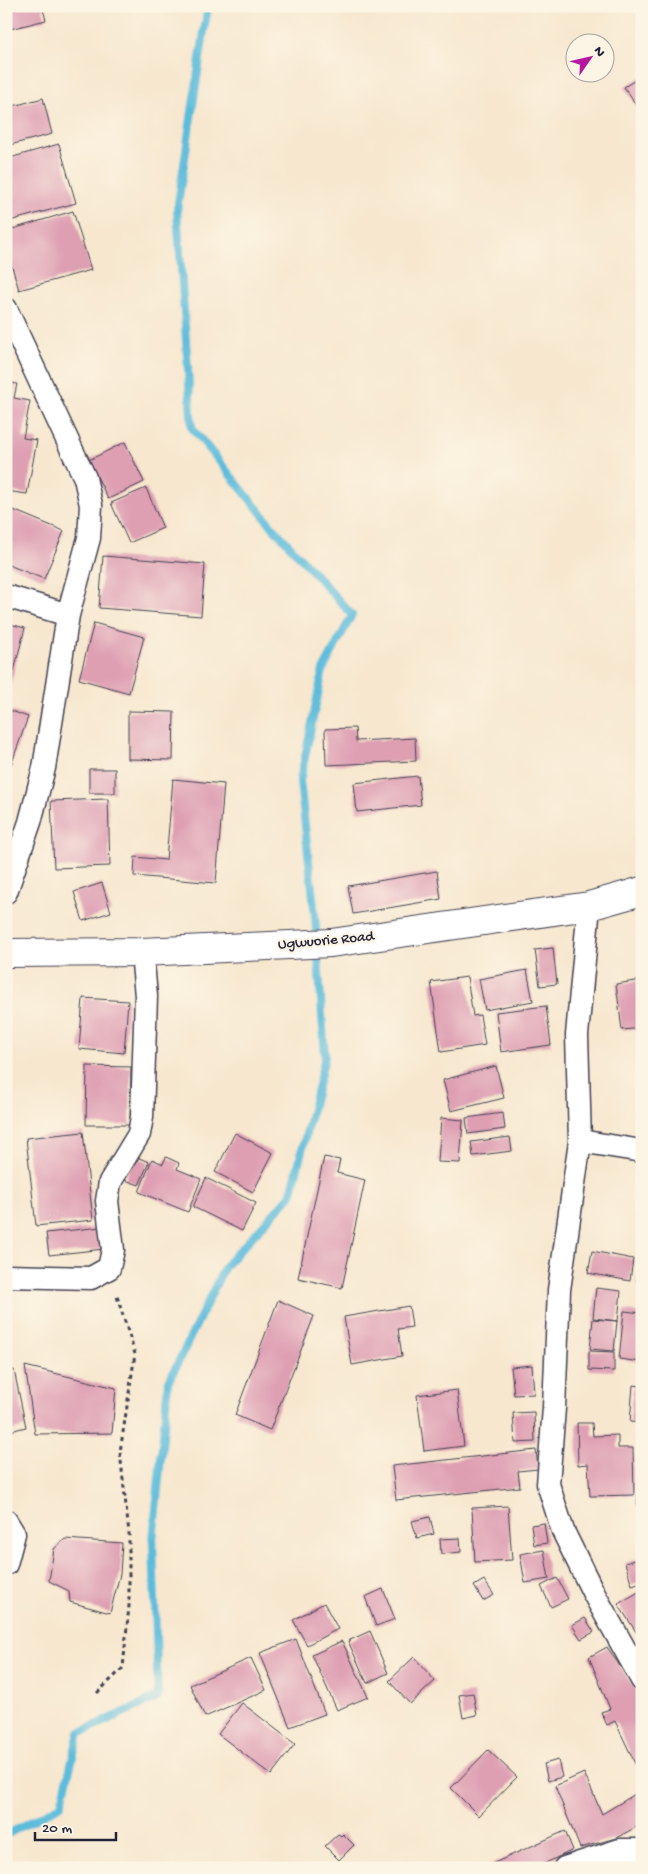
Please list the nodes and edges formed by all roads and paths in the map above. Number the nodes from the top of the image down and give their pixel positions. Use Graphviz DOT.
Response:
graph roads {
  1 [pos="6,309"];
  2 [pos="6,596"];
  3 [pos="68,615"];
  4 [pos="642,891"];
  5 [pos="6,892"];
  6 [pos="589,906"];
  7 [pos="142,952"];
  8 [pos="6,953"];
  9 [pos="580,1141"];
  10 [pos="642,1151"];
  11 [pos="109,1268"];
  12 [pos="6,1276"];
  13 [pos="6,1521"];
  14 [pos="6,1564"];
  15 [pos="642,1680"];
  16 [pos="97,1693"];
  17 [pos="642,1850"];
  18 [pos="565,1868"];
  1 -- 3 [label="street"];
  2 -- 3 [label="street"];
  3 -- 5 [label="street"];
  4 -- 6 [label="street, Ugwuorie Road"];
  6 -- 7 [label="street, Ugwuorie Road"];
  6 -- 9 [label="street"];
  7 -- 8 [label="street, Ugwuorie Road"];
  7 -- 11 [label="street"];
  9 -- 10 [label="street"];
  9 -- 15 [label="street"];
  11 -- 12 [label="street"];
  11 -- 16 [label="path"];
  13 -- 14 [label="street"];
  17 -- 18 [label="street"];
}
